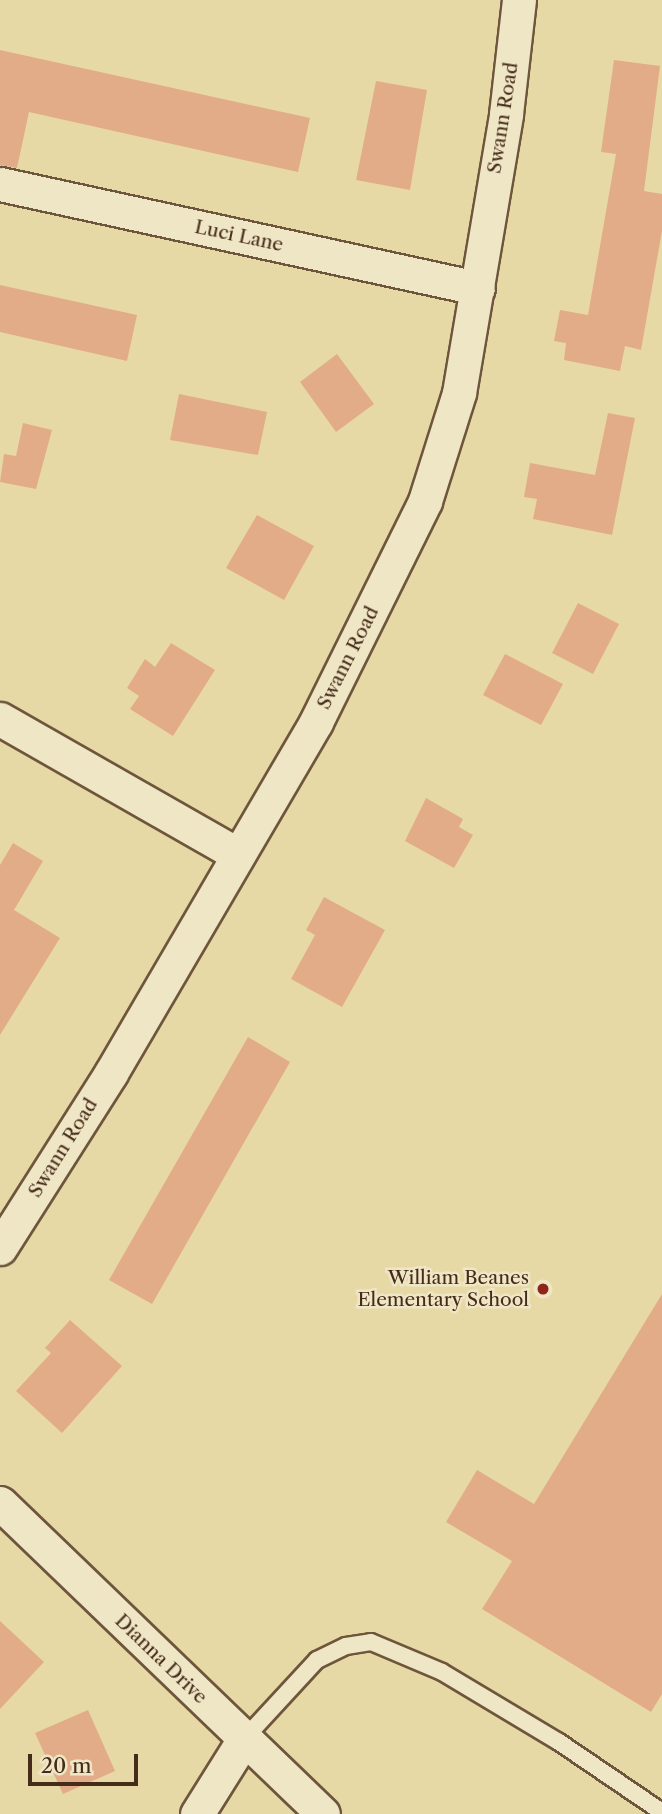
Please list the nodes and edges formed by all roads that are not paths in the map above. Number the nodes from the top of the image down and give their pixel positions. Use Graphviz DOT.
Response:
graph roads {
  1 [pos="519,0"];
  2 [pos="0,184"];
  3 [pos="478,288"];
  4 [pos="0,719"];
  5 [pos="238,855"];
  6 [pos="0,1248"];
  7 [pos="0,1503"];
  8 [pos="244,1739"];
  9 [pos="662,1812"];
  10 [pos="197,1814"];
  11 [pos="323,1814"];
  1 -- 3 [label="street, Swann Road"];
  2 -- 3 [label="street, Luci Lane"];
  3 -- 5 [label="street, Swann Road"];
  4 -- 5 [label="street"];
  5 -- 6 [label="street, Swann Road"];
  7 -- 8 [label="street, Dianna Drive"];
  8 -- 9 [label="lane"];
  8 -- 10 [label="street"];
  8 -- 11 [label="street, Dianna Drive"];
}
